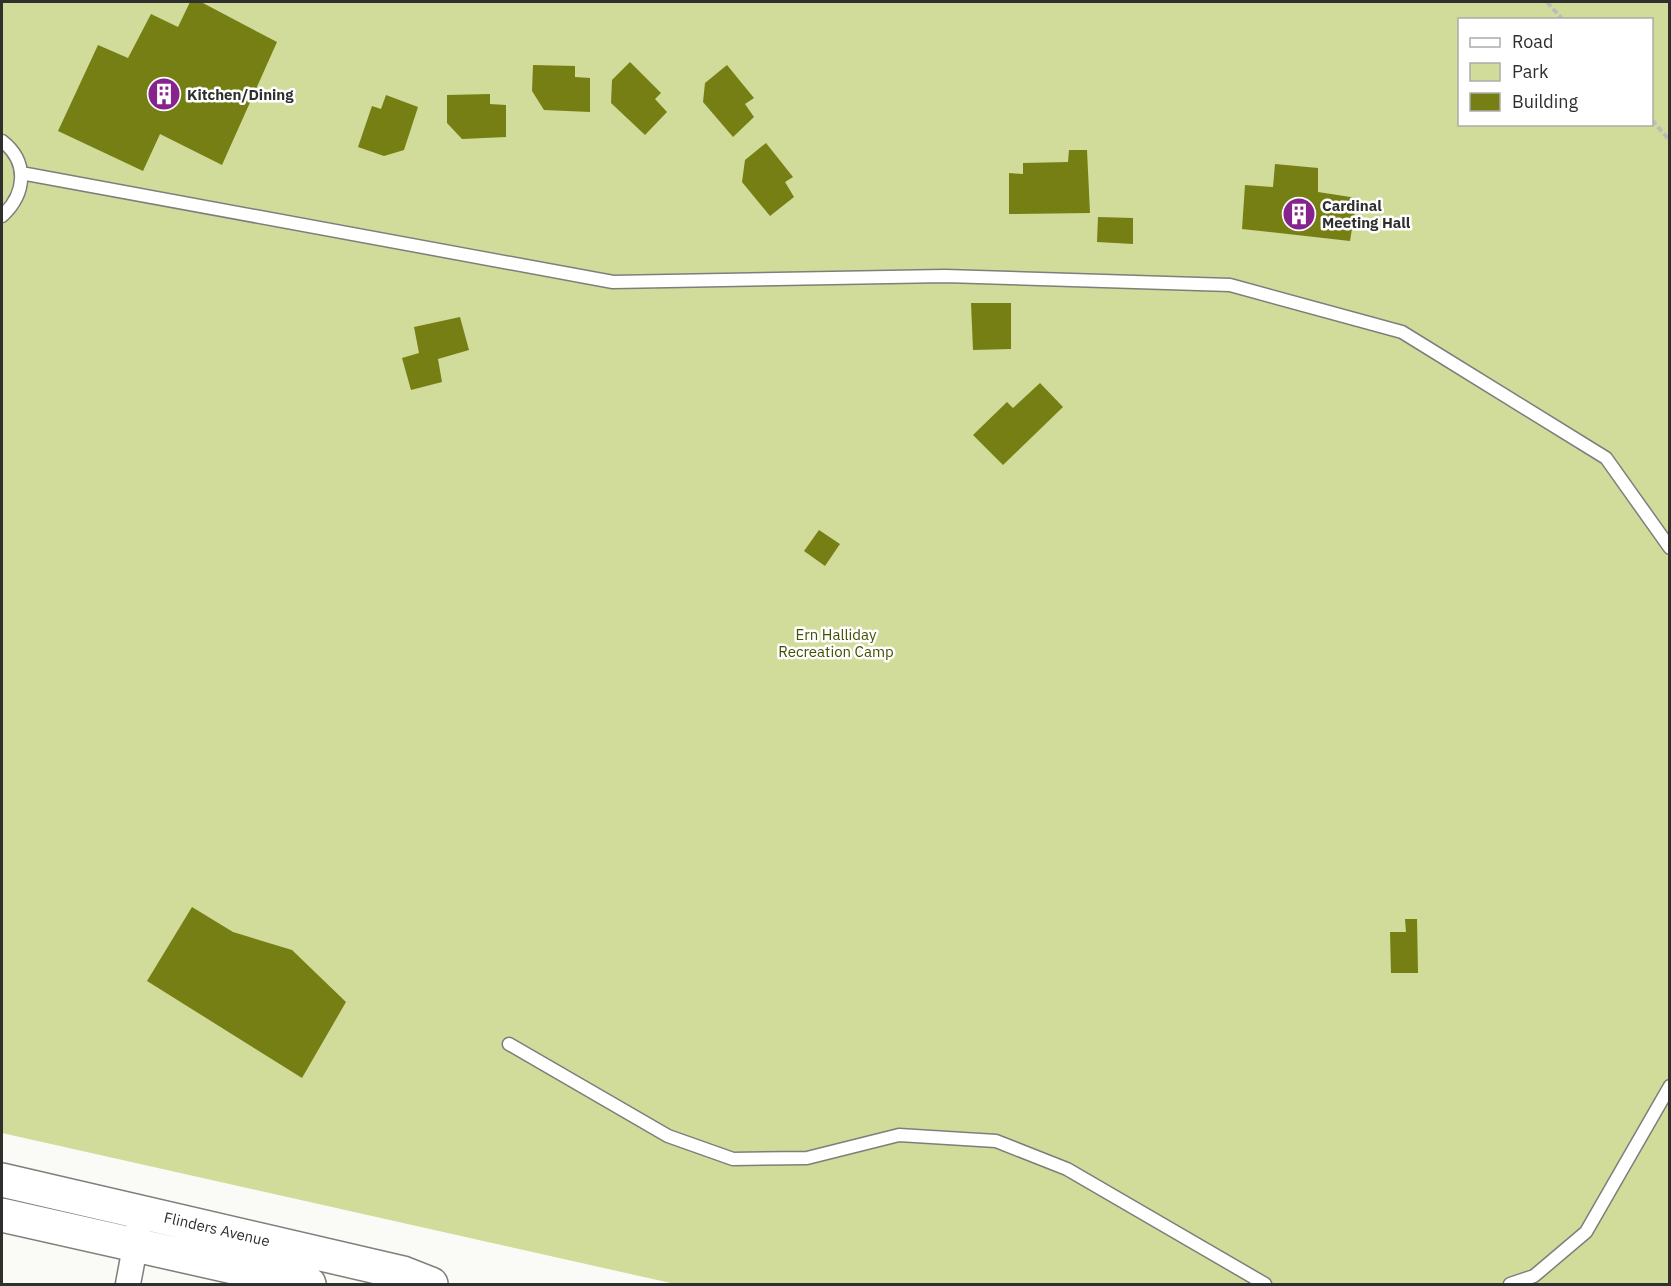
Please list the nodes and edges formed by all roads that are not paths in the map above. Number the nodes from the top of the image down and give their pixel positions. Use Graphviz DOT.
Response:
graph roads {
  1 [pos="2,141"];
  2 [pos="21,173"];
  3 [pos="2,216"];
  4 [pos="1670,548"];
  5 [pos="509,1044"];
  6 [pos="1670,1086"];
  7 [pos="2,1180"];
  8 [pos="141,1211"];
  9 [pos="2,1215"];
  10 [pos="136,1246"];
  11 [pos="128,1284"];
  12 [pos="309,1284"];
  13 [pos="431,1284"];
  14 [pos="1265,1284"];
  15 [pos="1510,1284"];
  1 -- 2 [label="lane"];
  2 -- 3 [label="lane"];
  2 -- 4 [label="lane"];
  5 -- 14 [label="lane"];
  6 -- 15 [label="lane"];
  7 -- 8 [label="main road, Flinders Avenue"];
  8 -- 10 [label="street"];
  8 -- 13 [label="main road, Flinders Avenue"];
  9 -- 10 [label="main road"];
  10 -- 11 [label="street"];
  10 -- 12 [label="main road"];
}
